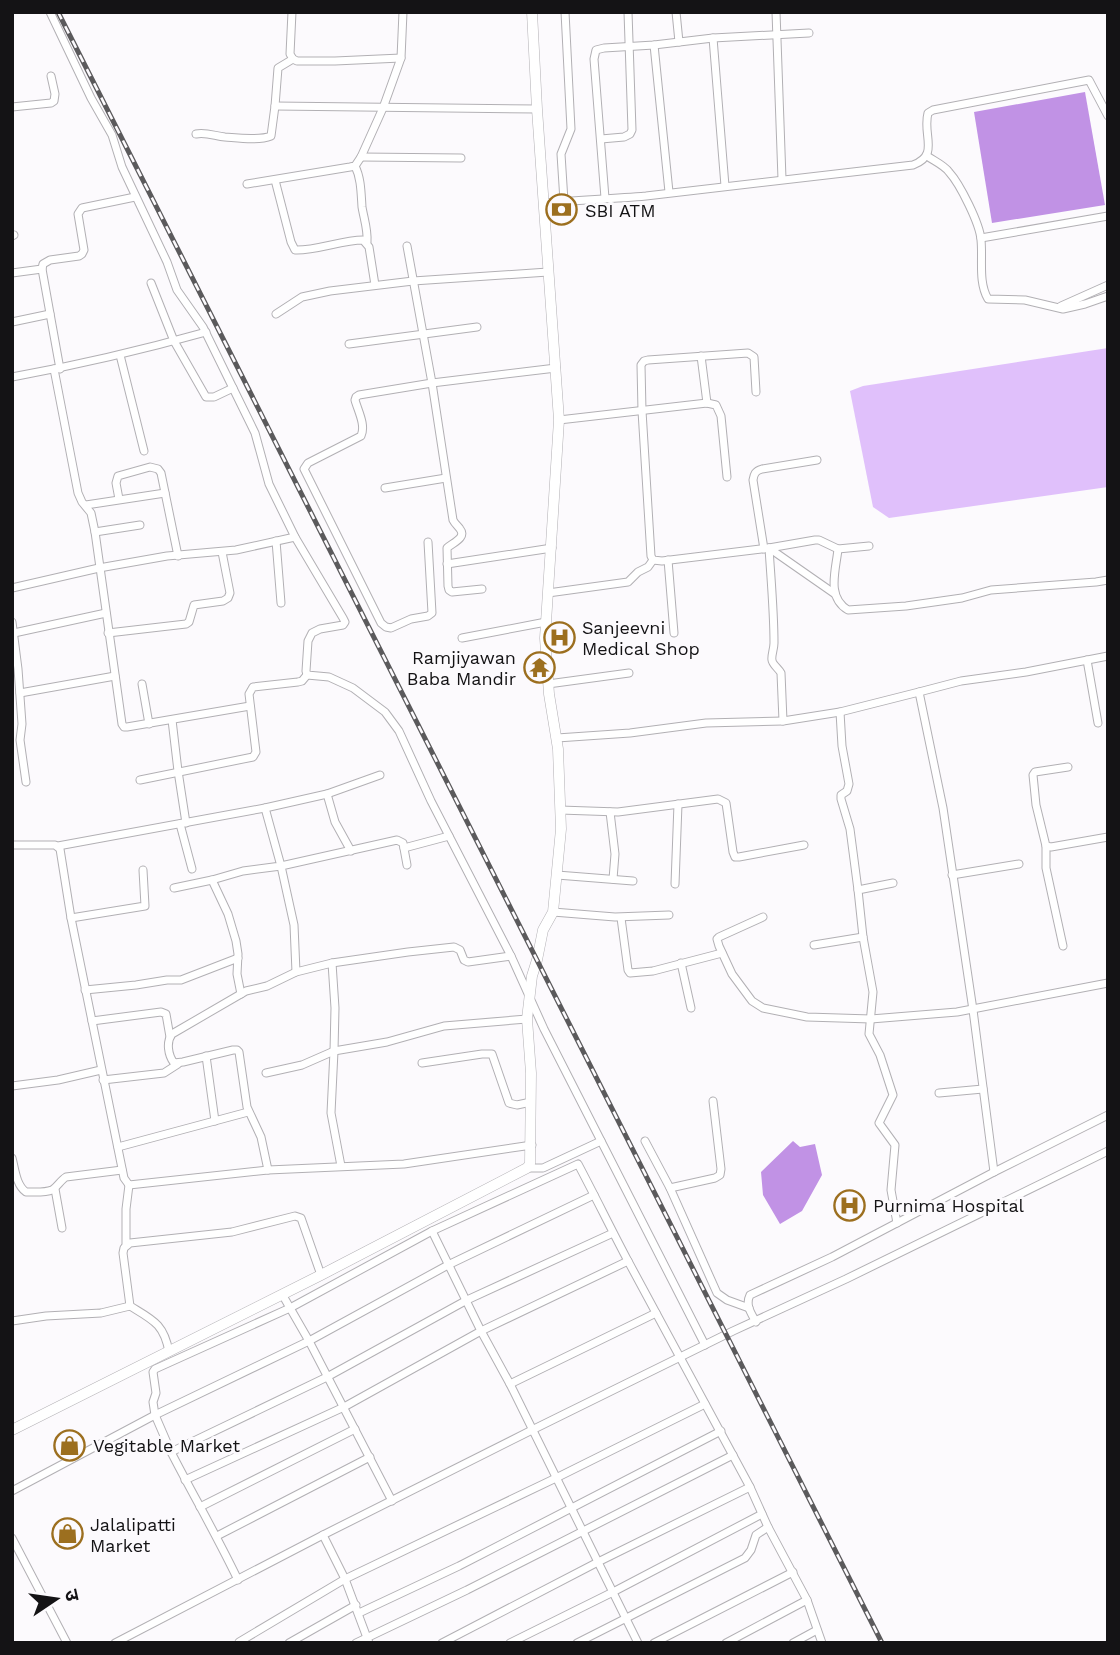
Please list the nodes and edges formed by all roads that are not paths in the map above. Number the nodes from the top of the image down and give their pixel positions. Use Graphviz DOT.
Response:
graph roads {
  1 [pos="50,12"];
  2 [pos="292,12"];
  3 [pos="403,12"];
  4 [pos="533,12"];
  5 [pos="565,12"];
  6 [pos="628,12"];
  7 [pos="676,12"];
  8 [pos="776,12"];
  9 [pos="809,33"];
  10 [pos="776,35"];
  11 [pos="713,38"];
  12 [pos="679,42"];
  13 [pos="654,45"];
  14 [pos="629,46"];
  15 [pos="401,58"];
  16 [pos="293,59"];
  17 [pos="51,76"];
  18 [pos="275,106"];
  19 [pos="12,107"];
  20 [pos="383,108"];
  21 [pos="537,109"];
  22 [pos="1108,116"];
  23 [pos="196,134"];
  24 [pos="601,139"];
  25 [pos="927,156"];
  26 [pos="361,157"];
  27 [pos="461,158"];
  28 [pos="355,166"];
  29 [pos="782,179"];
  30 [pos="275,180"];
  31 [pos="247,184"];
  32 [pos="724,186"];
  33 [pos="670,192"];
  34 [pos="135,197"];
  35 [pos="605,198"];
  36 [pos="564,201"];
  37 [pos="544,203"];
  38 [pos="1108,216"];
  39 [pos="981,238"];
  40 [pos="367,242"];
  41 [pos="407,246"];
  42 [pos="42,269"];
  43 [pos="548,272"];
  44 [pos="12,273"];
  45 [pos="413,281"];
  46 [pos="151,284"];
  47 [pos="375,285"];
  48 [pos="1108,285"];
  49 [pos="1108,296"];
  50 [pos="1057,308"];
  51 [pos="50,314"];
  52 [pos="276,314"];
  53 [pos="12,322"];
  54 [pos="477,327"];
  55 [pos="206,332"];
  56 [pos="422,333"];
  57 [pos="174,341"];
  58 [pos="349,344"];
  59 [pos="120,355"];
  60 [pos="701,356"];
  61 [pos="57,369"];
  62 [pos="556,369"];
  63 [pos="12,377"];
  64 [pos="432,383"];
  65 [pos="233,388"];
  66 [pos="756,392"];
  67 [pos="707,403"];
  68 [pos="642,411"];
  69 [pos="558,420"];
  70 [pos="144,451"];
  71 [pos="817,460"];
  72 [pos="727,477"];
  73 [pos="446,478"];
  74 [pos="385,488"];
  75 [pos="165,493"];
  76 [pos="120,499"];
  77 [pos="86,505"];
  78 [pos="139,526"];
  79 [pos="95,532"];
  80 [pos="295,537"];
  81 [pos="276,541"];
  82 [pos="428,542"];
  83 [pos="869,546"];
  84 [pos="552,548"];
  85 [pos="766,549"];
  86 [pos="838,549"];
  87 [pos="222,552"];
  88 [pos="178,556"];
  89 [pos="653,560"];
  90 [pos="668,560"];
  91 [pos="447,564"];
  92 [pos="99,568"];
  93 [pos="1108,580"];
  94 [pos="12,588"];
  95 [pos="482,589"];
  96 [pos="548,593"];
  97 [pos="835,594"];
  98 [pos="281,603"];
  99 [pos="106,613"];
  100 [pos="12,622"];
  101 [pos="546,622"];
  102 [pos="13,633"];
  103 [pos="108,633"];
  104 [pos="674,633"];
  105 [pos="462,638"];
  106 [pos="1108,656"];
  107 [pos="1087,660"];
  108 [pos="15,670"];
  109 [pos="629,673"];
  110 [pos="307,675"];
  111 [pos="115,676"];
  112 [pos="142,684"];
  113 [pos="548,684"];
  114 [pos="919,692"];
  115 [pos="20,694"];
  116 [pos="250,706"];
  117 [pos="840,712"];
  118 [pos="172,720"];
  119 [pos="783,721"];
  120 [pos="1098,723"];
  121 [pos="149,724"];
  122 [pos="557,738"];
  123 [pos="1068,766"];
  124 [pos="177,771"];
  125 [pos="380,775"];
  126 [pos="141,780"];
  127 [pos="26,782"];
  128 [pos="327,794"];
  129 [pos="678,804"];
  130 [pos="265,808"];
  131 [pos="561,810"];
  132 [pos="610,813"];
  133 [pos="183,823"];
  134 [pos="449,835"];
  135 [pos="1108,837"];
  136 [pos="12,845"];
  137 [pos="804,845"];
  138 [pos="58,846"];
  139 [pos="1046,846"];
  140 [pos="404,848"];
  141 [pos="351,851"];
  142 [pos="1018,864"];
  143 [pos="407,865"];
  144 [pos="281,866"];
  145 [pos="192,869"];
  146 [pos="144,870"];
  147 [pos="557,875"];
  148 [pos="952,876"];
  149 [pos="613,878"];
  150 [pos="212,880"];
  151 [pos="633,881"];
  152 [pos="893,883"];
  153 [pos="675,884"];
  154 [pos="174,888"];
  155 [pos="858,890"];
  156 [pos="553,912"];
  157 [pos="670,915"];
  158 [pos="763,917"];
  159 [pos="71,918"];
  160 [pos="621,918"];
  161 [pos="863,937"];
  162 [pos="814,945"];
  163 [pos="1063,946"];
  164 [pos="722,953"];
  165 [pos="510,956"];
  166 [pos="238,958"];
  167 [pos="332,963"];
  168 [pos="681,963"];
  169 [pos="296,972"];
  170 [pos="1108,983"];
  171 [pos="85,990"];
  172 [pos="241,994"];
  173 [pos="530,999"];
  174 [pos="691,1008"];
  175 [pos="973,1010"];
  176 [pos="527,1019"];
  177 [pos="870,1019"];
  178 [pos="92,1021"];
  179 [pos="170,1037"];
  180 [pos="334,1051"];
  181 [pos="206,1056"];
  182 [pos="178,1063"];
  183 [pos="422,1063"];
  184 [pos="101,1070"];
  185 [pos="266,1073"];
  186 [pos="103,1080"];
  187 [pos="12,1086"];
  188 [pos="984,1089"];
  189 [pos="939,1093"];
  190 [pos="713,1101"];
  191 [pos="531,1102"];
  192 [pos="248,1112"];
  193 [pos="1108,1115"];
  194 [pos="215,1121"];
  195 [pos="601,1141"];
  196 [pos="645,1141"];
  197 [pos="531,1145"];
  198 [pos="118,1147"];
  199 [pos="1108,1151"];
  200 [pos="12,1158"];
  201 [pos="341,1166"];
  202 [pos="527,1168"];
  203 [pos="122,1170"];
  204 [pos="268,1170"];
  205 [pos="994,1172"];
  206 [pos="129,1185"];
  207 [pos="670,1188"];
  208 [pos="55,1189"];
  209 [pos="594,1195"];
  210 [pos="897,1223"];
  211 [pos="62,1228"];
  212 [pos="432,1231"];
  213 [pos="613,1233"];
  214 [pos="126,1245"];
  215 [pos="628,1261"];
  216 [pos="448,1265"];
  217 [pos="321,1275"];
  218 [pos="282,1294"];
  219 [pos="467,1300"];
  220 [pos="130,1306"];
  221 [pos="290,1308"];
  222 [pos="749,1308"];
  223 [pos="656,1313"];
  224 [pos="12,1321"];
  225 [pos="756,1322"];
  226 [pos="481,1331"];
  227 [pos="309,1341"];
  228 [pos="705,1345"];
  229 [pos="169,1352"];
  230 [pos="681,1357"];
  231 [pos="327,1377"];
  232 [pos="510,1384"];
  233 [pos="705,1404"];
  234 [pos="344,1407"];
  235 [pos="155,1415"];
  236 [pos="355,1429"];
  237 [pos="12,1430"];
  238 [pos="533,1430"];
  239 [pos="720,1431"];
  240 [pos="171,1452"];
  241 [pos="733,1455"];
  242 [pos="370,1457"];
  243 [pos="556,1478"];
  244 [pos="185,1480"];
  245 [pos="750,1487"];
  246 [pos="12,1491"];
  247 [pos="392,1501"];
  248 [pos="200,1507"];
  249 [pos="571,1508"];
  250 [pos="762,1514"];
  251 [pos="768,1527"];
  252 [pos="583,1532"];
  253 [pos="323,1535"];
  254 [pos="217,1536"];
  255 [pos="12,1538"];
  256 [pos="598,1562"];
  257 [pos="793,1572"];
  258 [pos="345,1579"];
  259 [pos="238,1580"];
  260 [pos="613,1592"];
  261 [pos="807,1601"];
  262 [pos="357,1609"];
  263 [pos="626,1618"];
  264 [pos="817,1630"];
  265 [pos="368,1640"];
  266 [pos="239,1642"];
  267 [pos="66,1643"];
  268 [pos="115,1643"];
  269 [pos="289,1643"];
  270 [pos="356,1643"];
  271 [pos="442,1643"];
  272 [pos="510,1643"];
  273 [pos="576,1643"];
  274 [pos="638,1643"];
  275 [pos="654,1643"];
  276 [pos="726,1643"];
  277 [pos="793,1643"];
  278 [pos="822,1643"];
  1 -- 34 [label="street"];
  2 -- 16 [label="street"];
  3 -- 15 [label="street"];
  4 -- 21 [label="street"];
  5 -- 36 [label="street"];
  6 -- 14 [label="street"];
  7 -- 12 [label="street"];
  8 -- 10 [label="street"];
  9 -- 10 [label="street"];
  10 -- 11 [label="street"];
  10 -- 29 [label="street"];
  11 -- 12 [label="street"];
  11 -- 32 [label="street"];
  12 -- 13 [label="street"];
  13 -- 14 [label="street"];
  13 -- 33 [label="street"];
  14 -- 24 [label="street"];
  14 -- 24 [label="street"];
  15 -- 16 [label="street"];
  15 -- 20 [label="street"];
  16 -- 18 [label="street"];
  17 -- 19 [label="street"];
  18 -- 20 [label="street"];
  18 -- 23 [label="street"];
  20 -- 21 [label="street"];
  20 -- 26 [label="street"];
  21 -- 37 [label="street"];
  22 -- 25 [label="street"];
  24 -- 35 [label="street"];
  25 -- 29 [label="street"];
  25 -- 39 [label="street"];
  26 -- 27 [label="street"];
  26 -- 28 [label="street"];
  28 -- 30 [label="street"];
  28 -- 40 [label="street"];
  29 -- 32 [label="street"];
  30 -- 31 [label="street"];
  30 -- 40 [label="street"];
  32 -- 33 [label="street"];
  33 -- 35 [label="street"];
  34 -- 42 [label="street"];
  34 -- 55 [label="street"];
  35 -- 36 [label="street"];
  36 -- 37 [label="street"];
  37 -- 43 [label="street"];
  38 -- 39 [label="street"];
  39 -- 50 [label="street"];
  40 -- 47 [label="street"];
  41 -- 45 [label="street"];
  42 -- 44 [label="street"];
  42 -- 51 [label="street"];
  43 -- 45 [label="street"];
  43 -- 62 [label="street"];
  45 -- 47 [label="street"];
  45 -- 56 [label="street"];
  46 -- 57 [label="street"];
  47 -- 52 [label="street"];
  48 -- 50 [label="street"];
  49 -- 50 [label="street"];
  51 -- 53 [label="street"];
  51 -- 61 [label="street"];
  54 -- 56 [label="street"];
  55 -- 57 [label="street"];
  55 -- 65 [label="street"];
  56 -- 58 [label="street"];
  56 -- 64 [label="street"];
  57 -- 59 [label="street"];
  57 -- 65 [label="street"];
  59 -- 61 [label="street"];
  59 -- 70 [label="street"];
  60 -- 66 [label="street"];
  60 -- 67 [label="street"];
  60 -- 68 [label="street"];
  61 -- 63 [label="street"];
  61 -- 77 [label="street"];
  62 -- 64 [label="street"];
  62 -- 69 [label="street"];
  64 -- 73 [label="street"];
  64 -- 82 [label="street"];
  65 -- 80 [label="street"];
  67 -- 68 [label="street"];
  67 -- 72 [label="street"];
  68 -- 69 [label="street"];
  68 -- 89 [label="street"];
  69 -- 84 [label="street"];
  71 -- 85 [label="street"];
  73 -- 74 [label="street"];
  73 -- 91 [label="street"];
  75 -- 76 [label="street"];
  75 -- 76 [label="street"];
  75 -- 88 [label="street"];
  76 -- 77 [label="street"];
  77 -- 79 [label="street"];
  78 -- 79 [label="street"];
  79 -- 92 [label="street"];
  80 -- 81 [label="street"];
  80 -- 110 [label="street"];
  81 -- 87 [label="street"];
  81 -- 98 [label="street"];
  83 -- 86 [label="street"];
  84 -- 91 [label="street"];
  84 -- 96 [label="street"];
  85 -- 86 [label="street"];
  85 -- 90 [label="street"];
  85 -- 97 [label="street"];
  85 -- 119 [label="street"];
  86 -- 97 [label="street"];
  87 -- 88 [label="street"];
  87 -- 103 [label="street"];
  88 -- 92 [label="street"];
  89 -- 90 [label="street"];
  89 -- 96 [label="street"];
  90 -- 104 [label="street"];
  91 -- 95 [label="street"];
  92 -- 94 [label="street"];
  92 -- 99 [label="street"];
  93 -- 97 [label="street"];
  96 -- 101 [label="street"];
  99 -- 102 [label="street"];
  99 -- 103 [label="street"];
  100 -- 102 [label="street"];
  101 -- 105 [label="street"];
  101 -- 113 [label="street"];
  102 -- 108 [label="street"];
  103 -- 111 [label="street"];
  106 -- 107 [label="street"];
  107 -- 114 [label="street"];
  107 -- 120 [label="street"];
  108 -- 115 [label="street"];
  109 -- 113 [label="street"];
  110 -- 116 [label="street"];
  110 -- 134 [label="street"];
  111 -- 115 [label="street"];
  111 -- 121 [label="street"];
  112 -- 121 [label="street"];
  113 -- 122 [label="street"];
  114 -- 117 [label="street"];
  114 -- 148 [label="street"];
  115 -- 127 [label="street"];
  116 -- 118 [label="street"];
  116 -- 124 [label="street"];
  117 -- 119 [label="street"];
  117 -- 155 [label="street"];
  118 -- 121 [label="street"];
  118 -- 124 [label="street"];
  119 -- 122 [label="street"];
  122 -- 131 [label="street"];
  123 -- 139 [label="street"];
  124 -- 126 [label="street"];
  124 -- 133 [label="street"];
  125 -- 128 [label="street"];
  128 -- 130 [label="street"];
  128 -- 141 [label="street"];
  129 -- 132 [label="street"];
  129 -- 137 [label="street"];
  129 -- 153 [label="street"];
  130 -- 133 [label="street"];
  130 -- 144 [label="street"];
  131 -- 132 [label="street"];
  131 -- 147 [label="street"];
  132 -- 149 [label="street"];
  133 -- 138 [label="street"];
  133 -- 145 [label="street"];
  134 -- 140 [label="street"];
  134 -- 165 [label="street"];
  135 -- 139 [label="street"];
  136 -- 138 [label="street"];
  138 -- 159 [label="street"];
  139 -- 163 [label="street"];
  140 -- 141 [label="street"];
  140 -- 143 [label="street"];
  141 -- 144 [label="street"];
  142 -- 148 [label="street"];
  144 -- 150 [label="street"];
  144 -- 169 [label="street"];
  146 -- 159 [label="street"];
  147 -- 149 [label="street"];
  147 -- 156 [label="street"];
  148 -- 175 [label="street"];
  149 -- 151 [label="street"];
  150 -- 154 [label="street"];
  150 -- 166 [label="street"];
  152 -- 155 [label="street"];
  155 -- 161 [label="street"];
  156 -- 160 [label="street"];
  156 -- 173 [label="street"];
  157 -- 160 [label="street"];
  158 -- 164 [label="street"];
  159 -- 171 [label="street"];
  160 -- 168 [label="street"];
  161 -- 162 [label="street"];
  161 -- 177 [label="street"];
  164 -- 168 [label="street"];
  164 -- 177 [label="street"];
  165 -- 167 [label="street"];
  165 -- 173 [label="street"];
  166 -- 171 [label="street"];
  166 -- 172 [label="street"];
  167 -- 169 [label="street"];
  167 -- 180 [label="street"];
  168 -- 174 [label="street"];
  169 -- 172 [label="street"];
  170 -- 175 [label="street"];
  171 -- 178 [label="street"];
  172 -- 179 [label="street"];
  173 -- 176 [label="street"];
  173 -- 195 [label="street"];
  175 -- 177 [label="street"];
  175 -- 188 [label="street"];
  176 -- 180 [label="street"];
  176 -- 191 [label="street"];
  177 -- 210 [label="street"];
  178 -- 179 [label="street"];
  178 -- 184 [label="street"];
  179 -- 182 [label="street"];
  180 -- 185 [label="street"];
  180 -- 201 [label="street"];
  181 -- 182 [label="street"];
  181 -- 192 [label="street"];
  181 -- 194 [label="street"];
  182 -- 186 [label="street"];
  183 -- 191 [label="street"];
  184 -- 186 [label="street"];
  184 -- 187 [label="street"];
  186 -- 198 [label="street"];
  188 -- 189 [label="street"];
  188 -- 205 [label="street"];
  190 -- 207 [label="street"];
  191 -- 197 [label="street"];
  192 -- 194 [label="street"];
  192 -- 204 [label="street"];
  193 -- 205 [label="street"];
  194 -- 198 [label="street"];
  195 -- 202 [label="street"];
  195 -- 228 [label="street"];
  196 -- 207 [label="street"];
  197 -- 201 [label="street"];
  197 -- 202 [label="street"];
  198 -- 203 [label="street"];
  199 -- 225 [label="street"];
  200 -- 208 [label="street"];
  201 -- 204 [label="street"];
  202 -- 217 [label="street"];
  203 -- 206 [label="street"];
  203 -- 208 [label="street"];
  204 -- 206 [label="street"];
  205 -- 210 [label="street"];
  206 -- 214 [label="street"];
  207 -- 222 [label="street"];
  208 -- 211 [label="street"];
  209 -- 212 [label="street"];
  209 -- 213 [label="street"];
  209 -- 216 [label="street"];
  210 -- 222 [label="street"];
  212 -- 216 [label="street"];
  212 -- 221 [label="street"];
  213 -- 215 [label="street"];
  213 -- 219 [label="street"];
  214 -- 217 [label="street"];
  214 -- 220 [label="street"];
  215 -- 223 [label="street"];
  215 -- 226 [label="street"];
  216 -- 219 [label="street"];
  216 -- 227 [label="street"];
  217 -- 218 [label="street"];
  218 -- 221 [label="street"];
  218 -- 229 [label="street"];
  219 -- 226 [label="street"];
  219 -- 231 [label="street"];
  220 -- 224 [label="street"];
  220 -- 229 [label="street"];
  221 -- 227 [label="street"];
  221 -- 235 [label="street"];
  222 -- 225 [label="street"];
  223 -- 230 [label="street"];
  223 -- 232 [label="street"];
  225 -- 228 [label="street"];
  226 -- 232 [label="street"];
  226 -- 234 [label="street"];
  227 -- 231 [label="street"];
  227 -- 235 [label="street"];
  228 -- 230 [label="street"];
  229 -- 237 [label="street"];
  230 -- 233 [label="street"];
  230 -- 238 [label="street"];
  231 -- 234 [label="street"];
  231 -- 240 [label="street"];
  232 -- 238 [label="street"];
  233 -- 239 [label="street"];
  233 -- 243 [label="street"];
  234 -- 236 [label="street"];
  234 -- 244 [label="street"];
  235 -- 240 [label="street"];
  235 -- 246 [label="street"];
  236 -- 242 [label="street"];
  236 -- 248 [label="street"];
  238 -- 243 [label="street"];
  238 -- 247 [label="street"];
  239 -- 241 [label="street"];
  239 -- 249 [label="street"];
  240 -- 244 [label="street"];
  241 -- 245 [label="street"];
  241 -- 252 [label="street"];
  242 -- 247 [label="street"];
  242 -- 254 [label="street"];
  243 -- 249 [label="street"];
  243 -- 258 [label="street"];
  244 -- 248 [label="street"];
  245 -- 250 [label="street"];
  245 -- 256 [label="street"];
  247 -- 253 [label="street"];
  248 -- 254 [label="street"];
  249 -- 252 [label="street"];
  249 -- 262 [label="street"];
  250 -- 251 [label="street"];
  250 -- 260 [label="street"];
  251 -- 257 [label="street"];
  251 -- 263 [label="street"];
  252 -- 256 [label="street"];
  252 -- 265 [label="street"];
  253 -- 258 [label="street"];
  253 -- 259 [label="street"];
  254 -- 259 [label="street"];
  255 -- 267 [label="street"];
  256 -- 260 [label="street"];
  256 -- 271 [label="street"];
  257 -- 261 [label="street"];
  257 -- 275 [label="street"];
  258 -- 262 [label="street"];
  258 -- 266 [label="street"];
  259 -- 268 [label="street"];
  260 -- 263 [label="street"];
  260 -- 272 [label="street"];
  261 -- 264 [label="street"];
  261 -- 276 [label="street"];
  262 -- 265 [label="street"];
  262 -- 269 [label="street"];
  263 -- 273 [label="street"];
  263 -- 274 [label="street"];
  264 -- 277 [label="street"];
  264 -- 278 [label="street"];
  265 -- 270 [label="street"];
}
